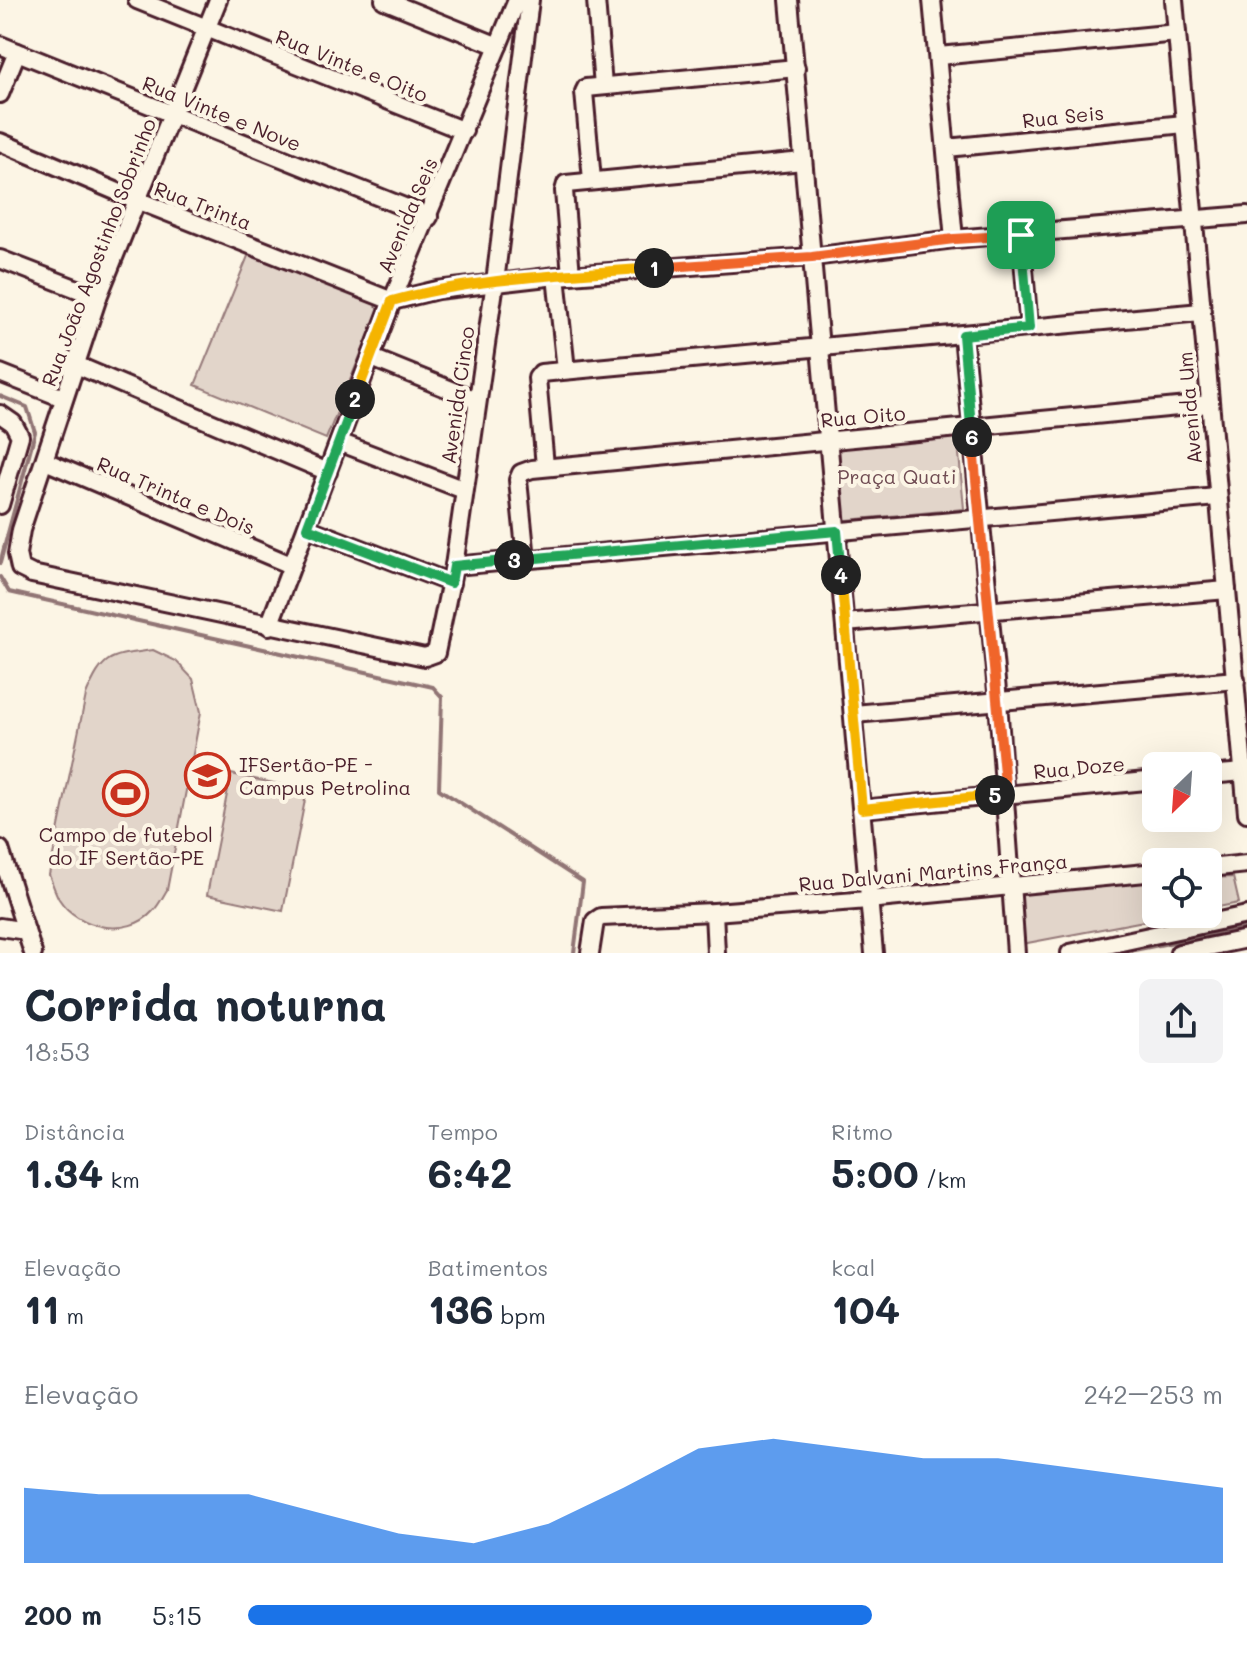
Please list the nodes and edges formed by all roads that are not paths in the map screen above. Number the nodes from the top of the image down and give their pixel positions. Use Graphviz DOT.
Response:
graph roads {
  1 [pos="137,0"];
  2 [pos="218,0"];
  3 [pos="384,0"];
  4 [pos="517,0"];
  5 [pos="530,0"];
  6 [pos="596,0"];
  7 [pos="789,0"];
  8 [pos="932,0"];
  9 [pos="1174,0"];
  10 [pos="206,29"];
  11 [pos="1177,33"];
  12 [pos="0,45"];
  13 [pos="498,46"];
  14 [pos="17,52"];
  15 [pos="939,56"];
  16 [pos="796,68"];
  17 [pos="594,87"];
  18 [pos="0,94"];
  19 [pos="172,115"];
  20 [pos="1184,124"];
  21 [pos="464,131"];
  22 [pos="0,142"];
  23 [pos="947,148"];
  24 [pos="803,161"];
  25 [pos="592,180"];
  26 [pos="139,201"];
  27 [pos="1247,215"];
  28 [pos="429,217"];
  29 [pos="1192,220"];
  30 [pos="1021,235"];
  31 [pos="954,239"];
  32 [pos="812,257"];
  33 [pos="0,259"];
  34 [pos="563,275"];
  35 [pos="495,282"];
  36 [pos="98,297"];
  37 [pos="392,301"];
  38 [pos="1201,312"];
  39 [pos="1029,328"];
  40 [pos="963,335"];
  41 [pos="821,349"];
  42 [pos="372,358"];
  43 [pos="74,364"];
  44 [pos="566,370"];
  45 [pos="0,373"];
  46 [pos="63,398"];
  47 [pos="476,400"];
  48 [pos="1209,404"];
  49 [pos="0,414"];
  50 [pos="971,426"];
  51 [pos="829,439"];
  52 [pos="339,442"];
  53 [pos="45,461"];
  54 [pos="545,466"];
  55 [pos="328,472"];
  56 [pos="464,490"];
  57 [pos="1217,497"];
  58 [pos="1,500"];
  59 [pos="980,519"];
  60 [pos="307,528"];
  61 [pos="837,531"];
  62 [pos="526,559"];
  63 [pos="291,565"];
  64 [pos="452,574"];
  65 [pos="1227,590"];
  66 [pos="990,611"];
  67 [pos="845,623"];
  68 [pos="269,626"];
  69 [pos="1236,680"];
  70 [pos="998,702"];
  71 [pos="854,714"];
  72 [pos="1244,772"];
  73 [pos="1222,774"];
  74 [pos="1142,781"];
  75 [pos="1006,794"];
  76 [pos="862,809"];
  77 [pos="1247,813"];
  78 [pos="0,849"];
  79 [pos="1247,864"];
  80 [pos="1222,867"];
  81 [pos="1142,873"];
  82 [pos="1011,885"];
  83 [pos="868,900"];
  84 [pos="714,912"];
  85 [pos="1247,915"];
  86 [pos="0,927"];
  87 [pos="26,931"];
  88 [pos="1247,939"];
  89 [pos="33,953"];
  90 [pos="590,953"];
  91 [pos="716,953"];
  92 [pos="874,953"];
  93 [pos="1016,953"];
  94 [pos="1070,953"];
  95 [pos="1179,953"];
  1 -- 10 [label="street, Rua Vinte e Oito"];
  2 -- 10 [label="street, Rua João Agostinho Sobrinho"];
  3 -- 13 [label="street"];
  4 -- 13 [label="street, Avenida Seis"];
  5 -- 35 [label="street, Avenida Cinco"];
  6 -- 17 [label="street"];
  7 -- 16 [label="street"];
  8 -- 15 [label="street"];
  9 -- 11 [label="street, Avenida Um"];
  10 -- 19 [label="street, Rua João Agostinho Sobrinho"];
  10 -- 21 [label="street, Rua Vinte e Oito"];
  11 -- 15 [label="street"];
  11 -- 20 [label="street, Avenida Um"];
  12 -- 14 [label="street, Rua Vinte e Nove"];
  13 -- 21 [label="street, Avenida Seis"];
  14 -- 18 [label="street"];
  14 -- 19 [label="street, Rua Vinte e Nove"];
  15 -- 23 [label="street"];
  16 -- 17 [label="street"];
  16 -- 24 [label="street"];
  17 -- 25 [label="street"];
  19 -- 26 [label="street, Rua João Agostinho Sobrinho"];
  19 -- 28 [label="street, Rua Vinte e Nove"];
  20 -- 23 [label="street, Rua Seis"];
  20 -- 29 [label="street, Avenida Um"];
  21 -- 28 [label="street, Avenida Seis"];
  22 -- 26 [label="street, Rua Trinta"];
  23 -- 31 [label="street"];
  24 -- 25 [label="street"];
  24 -- 32 [label="street"];
  25 -- 34 [label="street"];
  26 -- 36 [label="street, Rua João Agostinho Sobrinho"];
  26 -- 37 [label="street, Rua Trinta"];
  27 -- 29 [label="street"];
  28 -- 37 [label="street, Avenida Seis"];
  29 -- 30 [label="street"];
  29 -- 38 [label="street, Avenida Um"];
  30 -- 31 [label="street"];
  30 -- 39 [label="street"];
  31 -- 32 [label="street"];
  32 -- 34 [label="street"];
  32 -- 41 [label="street"];
  33 -- 36 [label="street"];
  34 -- 35 [label="street"];
  34 -- 44 [label="street"];
  35 -- 37 [label="street"];
  35 -- 47 [label="street, Avenida Cinco"];
  36 -- 43 [label="street, Rua João Agostinho Sobrinho"];
  37 -- 42 [label="street, Avenida Seis"];
  38 -- 39 [label="street"];
  38 -- 48 [label="street, Avenida Um"];
  39 -- 40 [label="street"];
  40 -- 41 [label="street"];
  40 -- 50 [label="street"];
  41 -- 44 [label="street"];
  41 -- 51 [label="street"];
  42 -- 47 [label="street"];
  42 -- 52 [label="street, Avenida Seis"];
  43 -- 46 [label="street, Rua João Agostinho Sobrinho"];
  43 -- 55 [label="street"];
  44 -- 54 [label="street"];
  45 -- 46 [label="street"];
  46 -- 53 [label="street, Rua João Agostinho Sobrinho"];
  47 -- 56 [label="street, Avenida Cinco"];
  48 -- 50 [label="street, Rua Oito"];
  48 -- 57 [label="street, Avenida Um"];
  49 -- 58 [label="street"];
  50 -- 51 [label="street, Rua Oito"];
  50 -- 59 [label="street"];
  51 -- 54 [label="street, Rua Oito"];
  51 -- 61 [label="street"];
  52 -- 55 [label="street, Avenida Seis"];
  52 -- 56 [label="street"];
  53 -- 63 [label="street, Rua Trinta e Dois"];
  53 -- 68 [label="street, Rua João Agostinho Sobrinho"];
  54 -- 62 [label="street, Rua Oito"];
  55 -- 60 [label="street, Avenida Seis"];
  56 -- 64 [label="street, Avenida Cinco"];
  57 -- 59 [label="street"];
  57 -- 65 [label="street, Avenida Um"];
  59 -- 61 [label="street"];
  59 -- 66 [label="street"];
  60 -- 63 [label="street, Avenida Seis"];
  60 -- 64 [label="street"];
  61 -- 62 [label="street"];
  61 -- 67 [label="street"];
  62 -- 64 [label="street"];
  63 -- 68 [label="street, Avenida Seis"];
  64 -- 68 [label="street, Avenida Cinco"];
  65 -- 66 [label="street"];
  65 -- 69 [label="street, Avenida Um"];
  66 -- 67 [label="street"];
  66 -- 70 [label="street"];
  67 -- 71 [label="street"];
  69 -- 70 [label="street"];
  69 -- 72 [label="street, Avenida Um"];
  70 -- 71 [label="street"];
  70 -- 75 [label="street"];
  71 -- 76 [label="street"];
  72 -- 73 [label="street"];
  72 -- 77 [label="street, Avenida Um"];
  74 -- 75 [label="street, Rua Doze"];
  75 -- 76 [label="street, Rua Doze"];
  75 -- 82 [label="street"];
  76 -- 83 [label="street"];
  78 -- 87 [label="street"];
  79 -- 80 [label="street"];
  81 -- 82 [label="street, Rua Dalvani Martins França"];
  82 -- 83 [label="street, Rua Dalvani Martins França"];
  82 -- 93 [label="street"];
  83 -- 84 [label="street, Rua Dalvani Martins França"];
  83 -- 92 [label="street"];
  84 -- 90 [label="street, Rua Dalvani Martins França"];
  84 -- 91 [label="street"];
  85 -- 94 [label="street"];
  86 -- 87 [label="street"];
  87 -- 89 [label="street"];
  88 -- 95 [label="street"];
}
